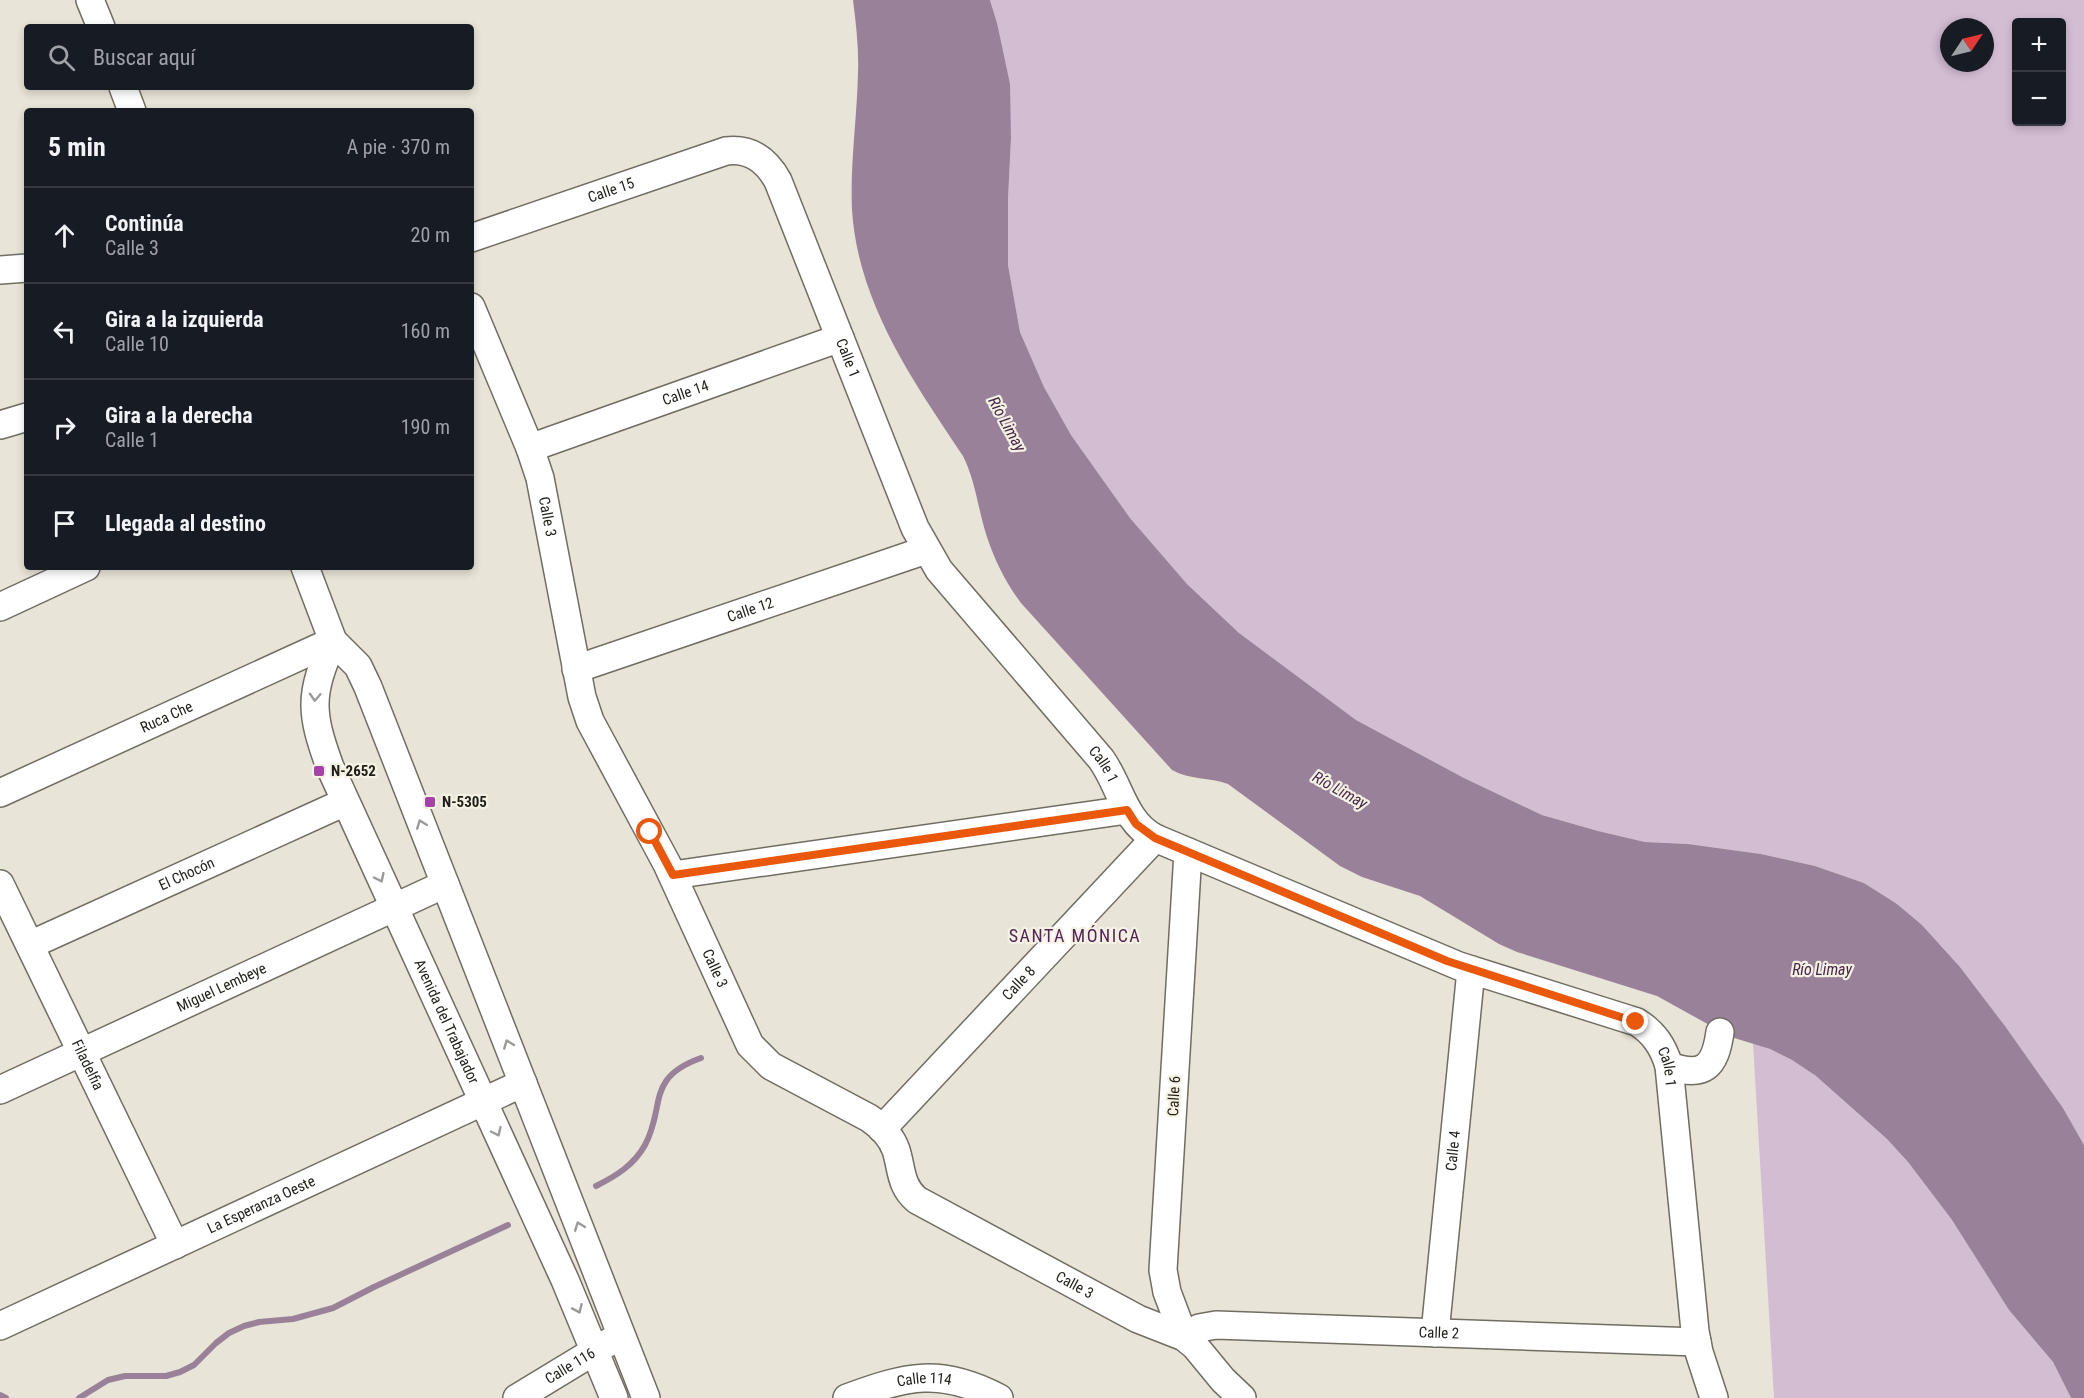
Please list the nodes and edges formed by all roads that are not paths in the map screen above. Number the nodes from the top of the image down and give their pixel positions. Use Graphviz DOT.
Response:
graph roads {
  1 [pos="90,0"];
  2 [pos="100,24"];
  3 [pos="124,90"];
  4 [pos="131,108"];
  5 [pos="752,153"];
  6 [pos="474,237"];
  7 [pos="24,268"];
  8 [pos="0,270"];
  9 [pos="474,314"];
  10 [pos="840,339"];
  11 [pos="24,418"];
  12 [pos="0,425"];
  13 [pos="530,448"];
  14 [pos="926,550"];
  15 [pos="80,570"];
  16 [pos="306,570"];
  17 [pos="0,607"];
  18 [pos="333,641"];
  19 [pos="576,669"];
  20 [pos="0,793"];
  21 [pos="345,802"];
  22 [pos="1127,810"];
  23 [pos="1155,838"];
  24 [pos="1188,852"];
  25 [pos="673,875"];
  26 [pos="0,884"];
  27 [pos="445,884"];
  28 [pos="394,908"];
  29 [pos="30,945"];
  30 [pos="1471,970"];
  31 [pos="1720,1032"];
  32 [pos="81,1052"];
  33 [pos="1669,1066"];
  34 [pos="523,1083"];
  35 [pos="0,1090"];
  36 [pos="483,1102"];
  37 [pos="882,1129"];
  38 [pos="175,1245"];
  39 [pos="0,1326"];
  40 [pos="1435,1332"];
  41 [pos="621,1335"];
  42 [pos="1184,1336"];
  43 [pos="1697,1342"];
  44 [pos="595,1351"];
  45 [pos="517,1398"];
  46 [pos="614,1398"];
  47 [pos="646,1398"];
  48 [pos="847,1398"];
  49 [pos="999,1398"];
  50 [pos="1242,1398"];
  51 [pos="1714,1398"];
  1 -- 2 [label="street"];
  3 -- 4 [label="street"];
  5 -- 6 [label="street, Calle 15"];
  5 -- 10 [label="street, Calle 1"];
  7 -- 8 [label="street"];
  9 -- 13 [label="street, Calle 3"];
  10 -- 13 [label="street, Calle 14"];
  10 -- 14 [label="street, Calle 1"];
  11 -- 12 [label="street"];
  13 -- 19 [label="street, Calle 3"];
  14 -- 19 [label="street, Calle 12"];
  14 -- 22 [label="street, Calle 1"];
  15 -- 17 [label="street"];
  16 -- 18 [label="street"];
  18 -- 20 [label="street, Ruca Che"];
  18 -- 21 [label="street, Avenida del Trabajador, one-way"];
  27 -- 18 [label="street, one-way"];
  19 -- 25 [label="street, Calle 3"];
  21 -- 28 [label="street, Avenida del Trabajador, one-way"];
  21 -- 29 [label="street, El Chocón"];
  22 -- 23 [label="street, Calle 1"];
  22 -- 25 [label="street"];
  23 -- 24 [label="street, Calle 1"];
  23 -- 37 [label="street, Calle 8"];
  24 -- 30 [label="street, Calle 1"];
  24 -- 42 [label="street, Calle 6"];
  25 -- 37 [label="street, Calle 3"];
  26 -- 29 [label="street, Filadelfia"];
  27 -- 28 [label="street, Miguel Lembeye"];
  34 -- 27 [label="street, one-way"];
  28 -- 32 [label="street, Miguel Lembeye"];
  28 -- 36 [label="street, Avenida del Trabajador"];
  29 -- 32 [label="street, Filadelfia"];
  30 -- 33 [label="street, Calle 1"];
  30 -- 40 [label="street, Calle 4"];
  31 -- 33 [label="street"];
  32 -- 35 [label="street, Miguel Lembeye"];
  32 -- 38 [label="street, Filadelfia"];
  33 -- 43 [label="street, Calle 1"];
  34 -- 36 [label="street, La Esperanza Oeste"];
  41 -- 34 [label="street, one-way"];
  36 -- 38 [label="street, La Esperanza Oeste"];
  36 -- 44 [label="street, Avenida del Trabajador, one-way"];
  37 -- 42 [label="street, Calle 3"];
  38 -- 39 [label="street, La Esperanza Oeste"];
  40 -- 42 [label="street, Calle 2"];
  40 -- 43 [label="street, Calle 2"];
  41 -- 44 [label="street, Calle 116"];
  41 -- 47 [label="street"];
  42 -- 50 [label="street, Calle 3"];
  43 -- 51 [label="street, Calle 1"];
  44 -- 45 [label="street, Calle 116"];
  44 -- 46 [label="street, Avenida del Trabajador"];
  48 -- 49 [label="street, Calle 114"];
}
